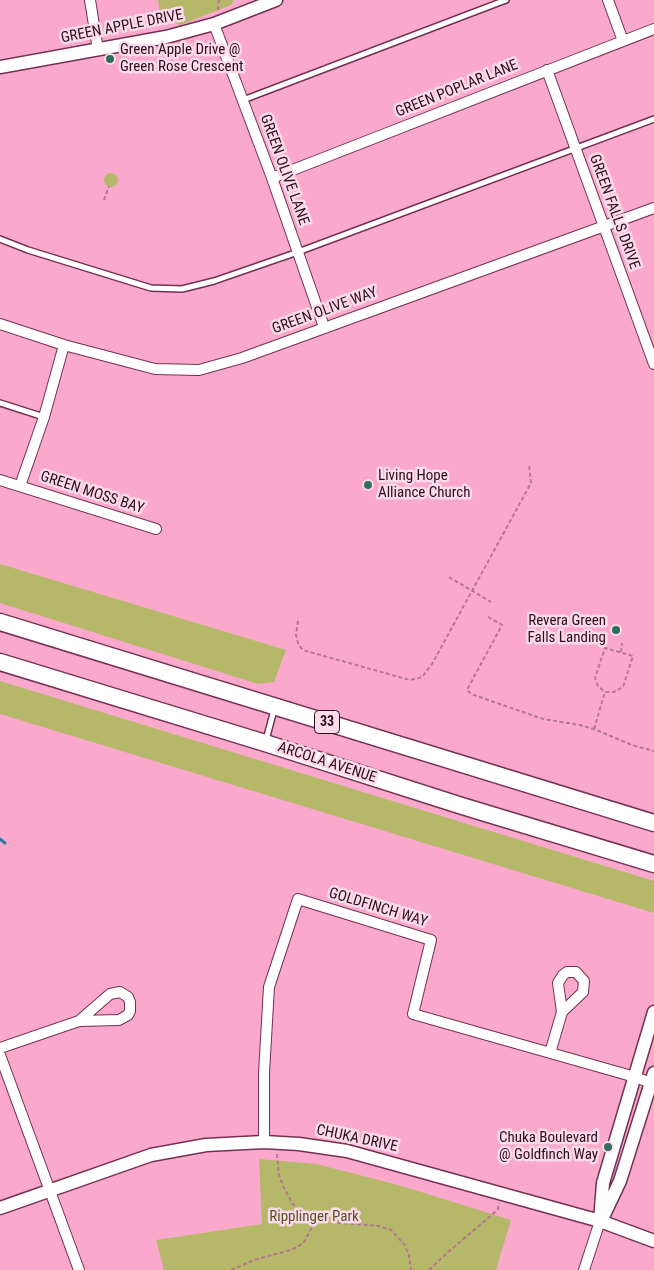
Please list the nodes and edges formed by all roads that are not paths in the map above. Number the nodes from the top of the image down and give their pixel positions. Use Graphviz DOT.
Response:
graph roads {
  1 [pos="90,0"];
  2 [pos="276,0"];
  3 [pos="506,0"];
  4 [pos="608,0"];
  5 [pos="214,24"];
  6 [pos="654,29"];
  7 [pos="623,41"];
  8 [pos="98,50"];
  9 [pos="0,67"];
  10 [pos="547,70"];
  11 [pos="243,100"];
  12 [pos="654,118"];
  13 [pos="576,149"];
  14 [pos="272,178"];
  15 [pos="654,208"];
  16 [pos="604,226"];
  17 [pos="0,240"];
  18 [pos="298,252"];
  19 [pos="0,324"];
  20 [pos="324,327"];
  21 [pos="64,345"];
  22 [pos="654,364"];
  23 [pos="0,403"];
  24 [pos="44,417"];
  25 [pos="0,480"];
  26 [pos="20,486"];
  27 [pos="156,529"];
  28 [pos="0,622"];
  29 [pos="0,662"];
  30 [pos="276,706"];
  31 [pos="265,743"];
  32 [pos="654,823"];
  33 [pos="654,864"];
  34 [pos="562,1012"];
  35 [pos="654,1012"];
  36 [pos="79,1021"];
  37 [pos="0,1048"];
  38 [pos="550,1053"];
  39 [pos="0,1055"];
  40 [pos="636,1077"];
  41 [pos="653,1080"];
  42 [pos="269,1143"];
  43 [pos="49,1191"];
  44 [pos="0,1208"];
  45 [pos="600,1221"];
  46 [pos="654,1241"];
  47 [pos="79,1270"];
  48 [pos="584,1270"];
  1 -- 8 [label="street"];
  2 -- 5 [label="street, GREEN APPLE DRIVE"];
  3 -- 11 [label="lane"];
  4 -- 7 [label="street"];
  5 -- 8 [label="street, GREEN APPLE DRIVE"];
  5 -- 11 [label="street, GREEN OLIVE LANE"];
  6 -- 7 [label="street, GREEN POPLAR LANE"];
  7 -- 10 [label="street, GREEN POPLAR LANE"];
  8 -- 9 [label="street, GREEN APPLE DRIVE"];
  10 -- 13 [label="street, GREEN FALLS DRIVE"];
  10 -- 14 [label="street, GREEN POPLAR LANE"];
  11 -- 14 [label="street, GREEN OLIVE LANE"];
  12 -- 13 [label="lane"];
  13 -- 16 [label="street, GREEN FALLS DRIVE"];
  13 -- 18 [label="lane"];
  14 -- 18 [label="street, GREEN OLIVE LANE"];
  15 -- 16 [label="street, GREEN OLIVE WAY"];
  16 -- 20 [label="street, GREEN OLIVE WAY"];
  16 -- 22 [label="street, GREEN FALLS DRIVE"];
  17 -- 18 [label="lane"];
  18 -- 20 [label="street, GREEN OLIVE LANE"];
  19 -- 21 [label="street, GREEN OLIVE WAY"];
  20 -- 21 [label="street, GREEN OLIVE WAY"];
  21 -- 24 [label="street"];
  23 -- 24 [label="lane"];
  24 -- 26 [label="street"];
  25 -- 26 [label="street, GREEN MOSS BAY"];
  26 -- 27 [label="street, GREEN MOSS BAY"];
  28 -- 30 [label="main road, 33"];
  29 -- 31 [label="main road, ARCOLA AVENUE"];
  30 -- 31 [label="lane"];
  30 -- 32 [label="main road, 33"];
  31 -- 33 [label="main road, ARCOLA AVENUE"];
  34 -- 38 [label="street"];
  35 -- 40 [label="street"];
  36 -- 36 [label="street"];
  36 -- 37 [label="street"];
  38 -- 40 [label="street, GOLDFINCH WAY"];
  38 -- 42 [label="street, GOLDFINCH WAY"];
  39 -- 43 [label="street"];
  40 -- 41 [label="street, GOLDFINCH WAY"];
  40 -- 45 [label="street"];
  41 -- 45 [label="street"];
  42 -- 43 [label="street, CHUKA DRIVE"];
  42 -- 45 [label="street, CHUKA DRIVE"];
  43 -- 44 [label="street, CHUKA DRIVE"];
  43 -- 47 [label="street"];
  45 -- 46 [label="street, CHUKA DRIVE"];
  45 -- 48 [label="street"];
}
